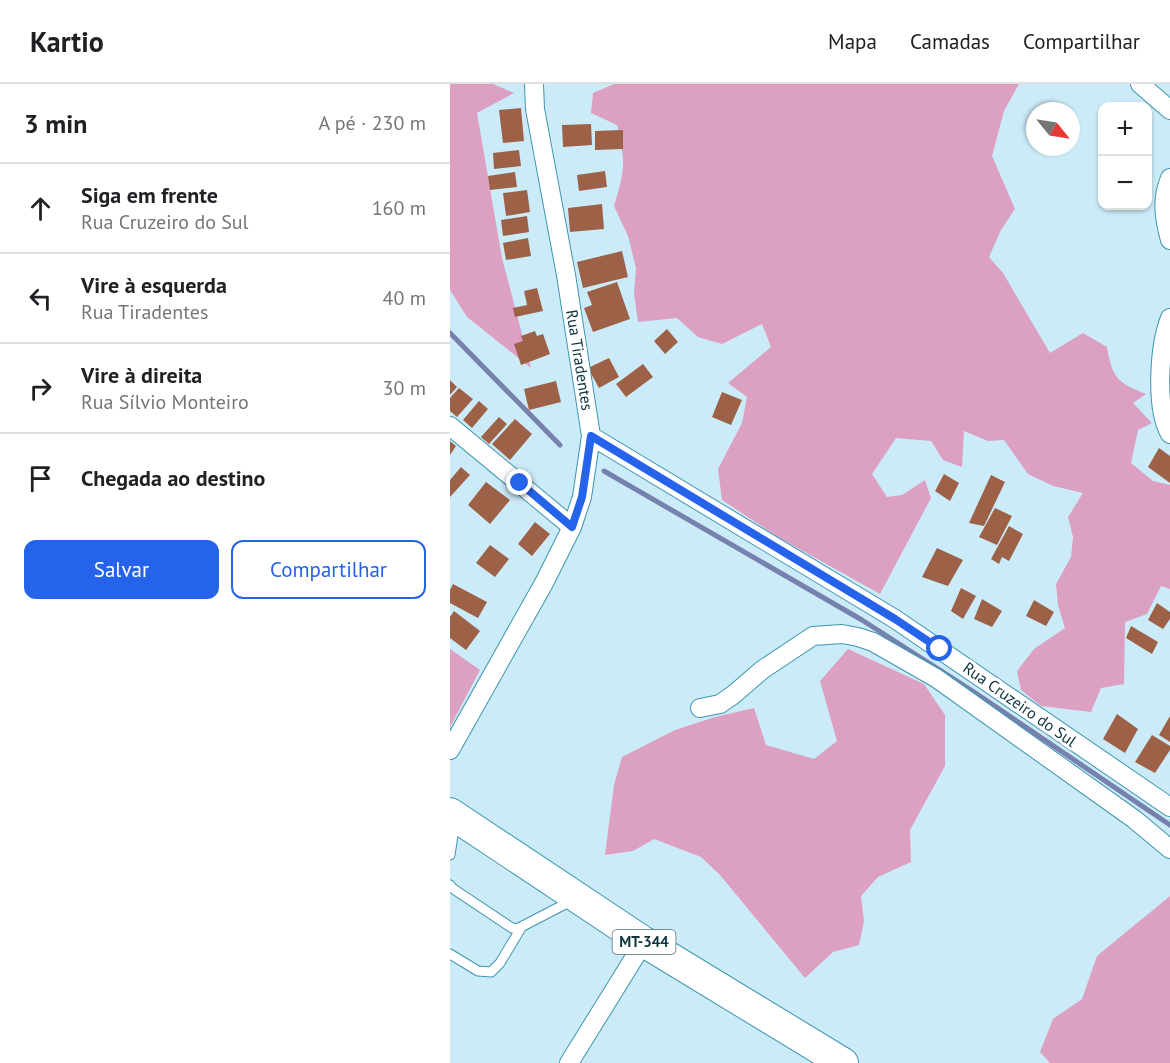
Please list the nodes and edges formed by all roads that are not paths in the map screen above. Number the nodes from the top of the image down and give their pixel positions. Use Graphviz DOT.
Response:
graph roads {
  1 [pos="534,84"];
  2 [pos="1140,84"];
  3 [pos="1170,110"];
  4 [pos="1170,178"];
  5 [pos="1170,240"];
  6 [pos="1170,318"];
  7 [pos="450,426"];
  8 [pos="1170,434"];
  9 [pos="591,436"];
  10 [pos="572,527"];
  11 [pos="700,708"];
  12 [pos="450,750"];
  13 [pos="1170,807"];
  14 [pos="453,815"];
  15 [pos="1170,849"];
  16 [pos="450,855"];
  17 [pos="450,885"];
  18 [pos="577,898"];
  19 [pos="521,928"];
  20 [pos="644,942"];
  21 [pos="450,954"];
  22 [pos="569,1063"];
  23 [pos="843,1063"];
  1 -- 9 [label="street, Rua Tiradentes"];
  2 -- 3 [label="street"];
  4 -- 5 [label="street"];
  6 -- 8 [label="street"];
  7 -- 10 [label="street"];
  9 -- 10 [label="street, Rua Tiradentes"];
  9 -- 13 [label="street, Rua Cruzeiro do Sul"];
  10 -- 12 [label="street, Rua Tiradentes"];
  11 -- 15 [label="street"];
  14 -- 16 [label="lane"];
  14 -- 18 [label="main road, MT-344"];
  17 -- 19 [label="lane"];
  18 -- 19 [label="lane"];
  18 -- 20 [label="main road, MT-344"];
  19 -- 21 [label="lane"];
  20 -- 22 [label="street"];
  20 -- 23 [label="main road, MT-344"];
}
